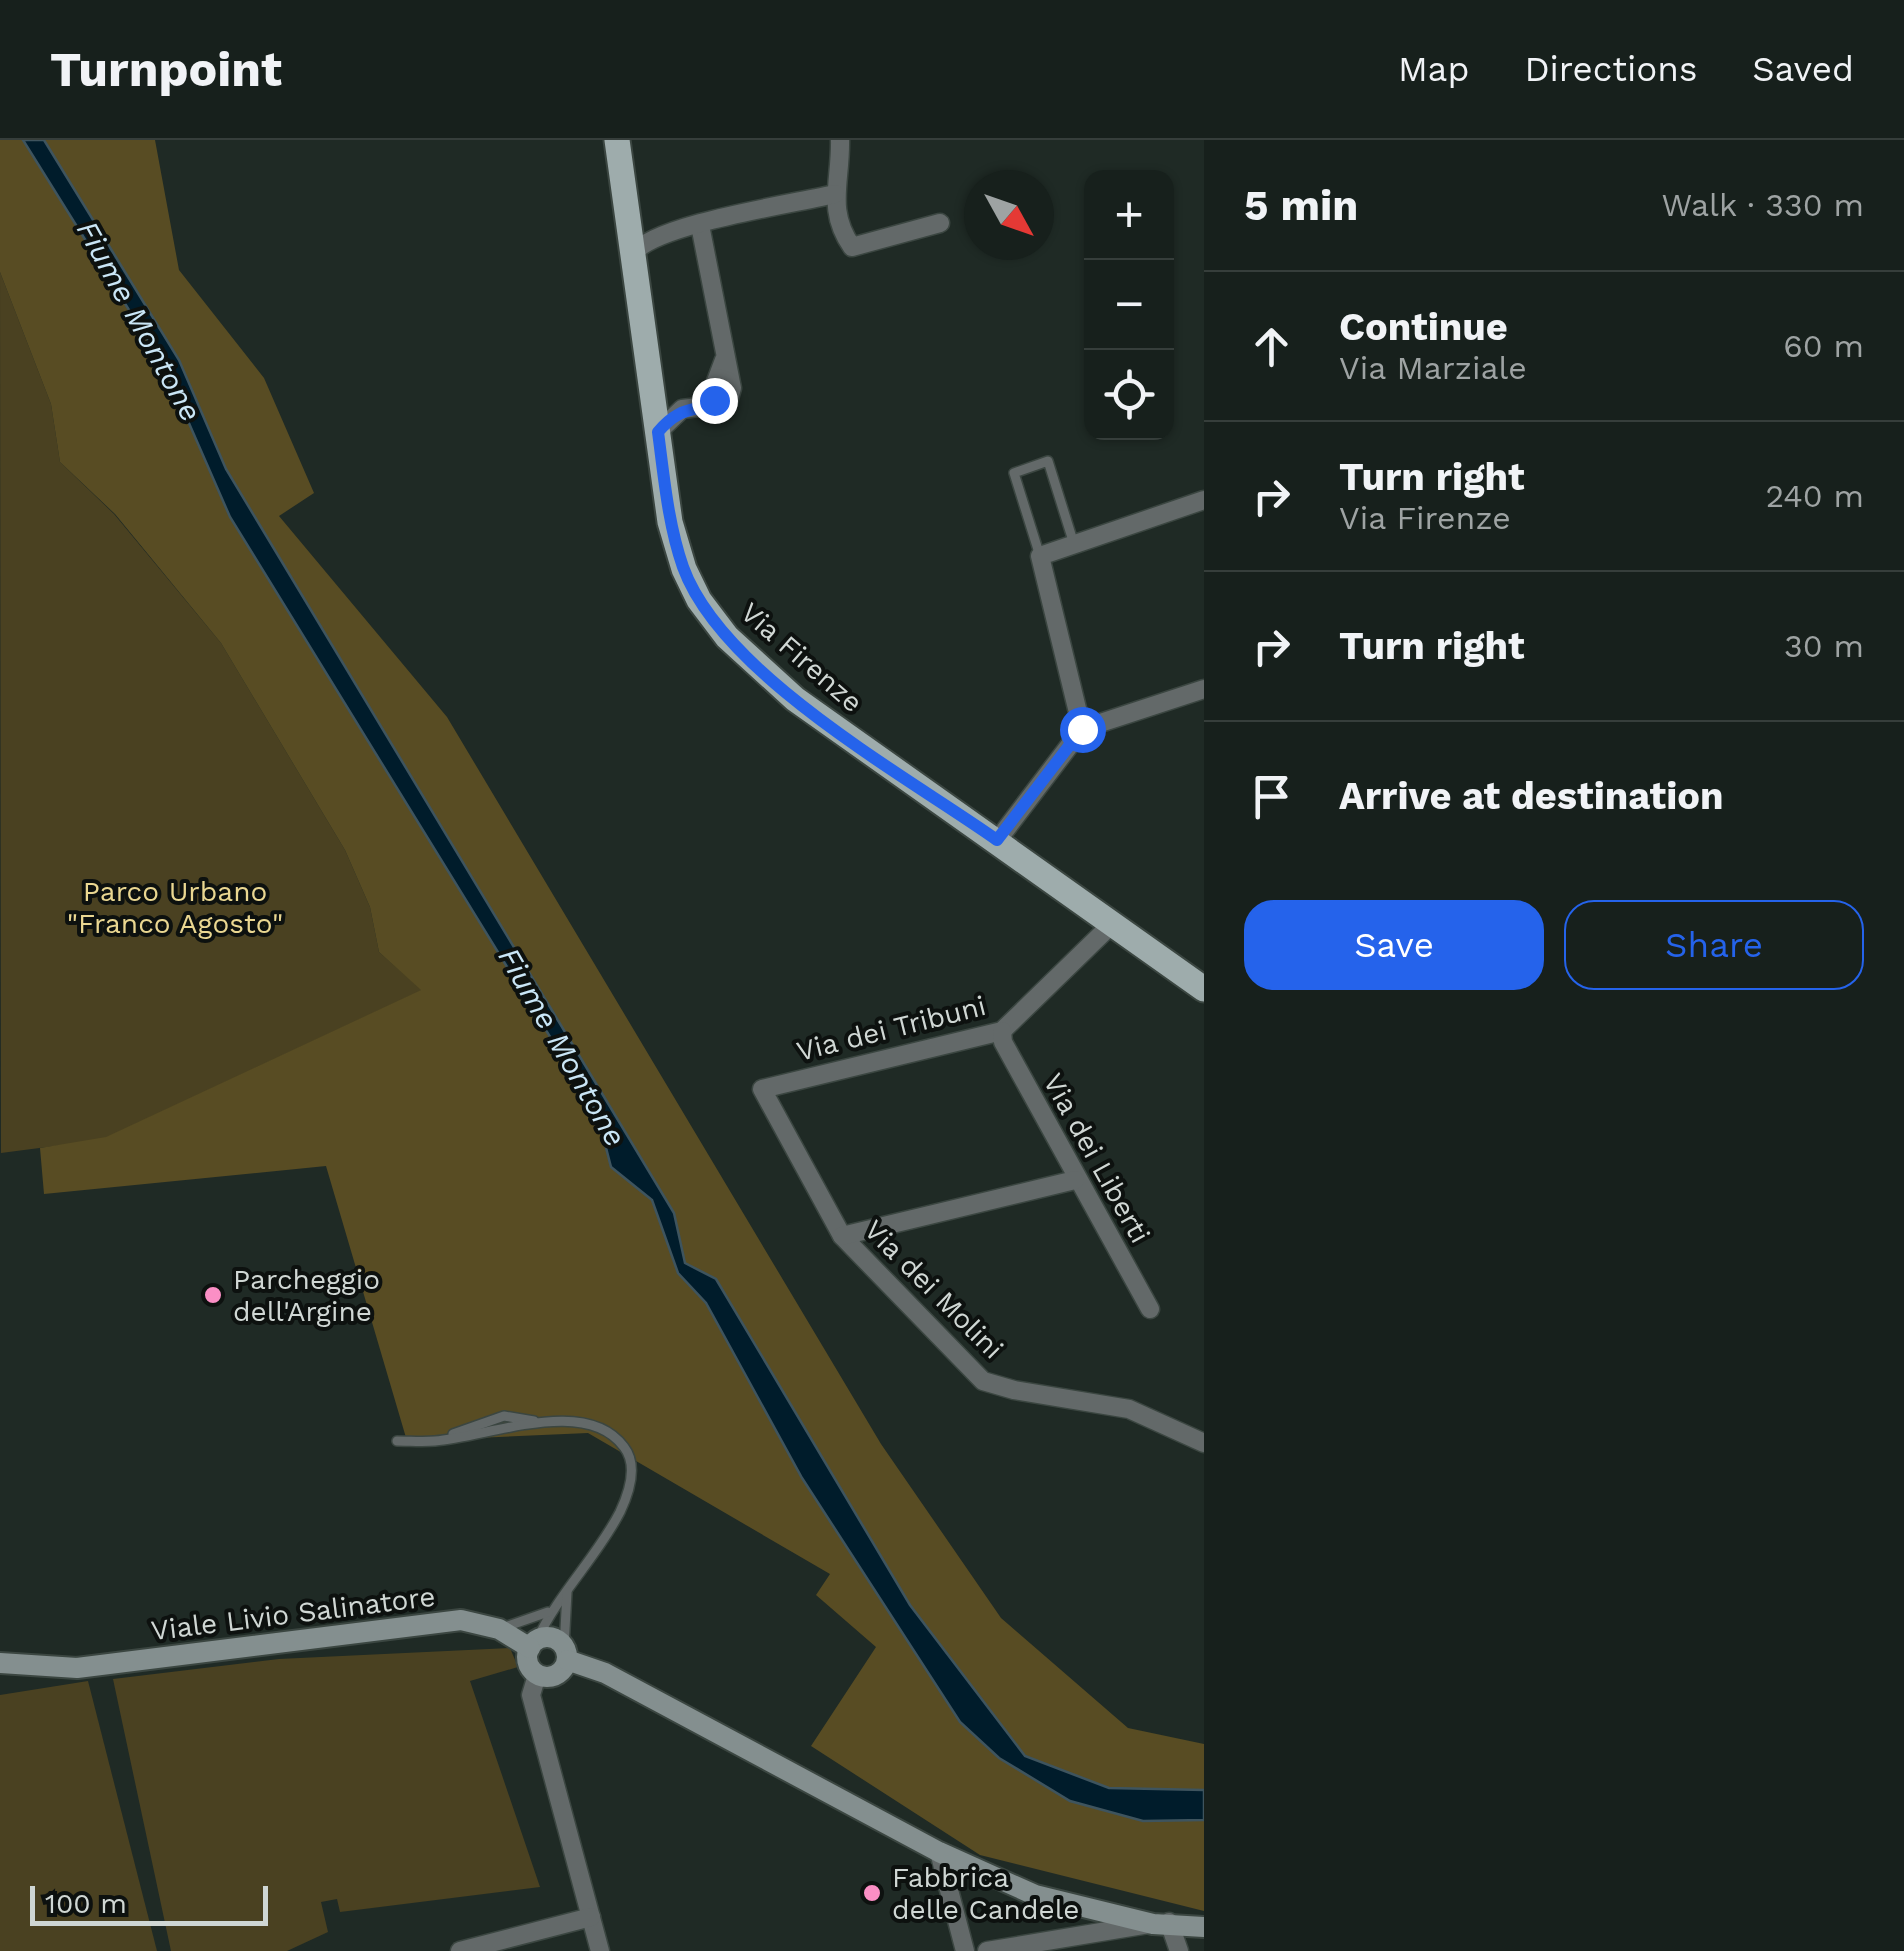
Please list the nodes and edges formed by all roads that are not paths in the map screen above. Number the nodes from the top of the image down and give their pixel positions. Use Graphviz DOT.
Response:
graph roads {
  1 [pos="617,140"];
  2 [pos="840,140"];
  3 [pos="835,194"];
  4 [pos="628,214"];
  5 [pos="940,223"];
  6 [pos="700,225"];
  7 [pos="670,230"];
  8 [pos="633,254"];
  9 [pos="658,432"];
  10 [pos="1204,500"];
  11 [pos="1074,544"];
  12 [pos="1040,556"];
  13 [pos="1204,689"];
  14 [pos="1082,729"];
  15 [pos="997,840"];
  16 [pos="1112,924"];
  17 [pos="1204,989"];
  18 [pos="1002,1030"];
  19 [pos="762,1089"];
  20 [pos="1076,1180"];
  21 [pos="842,1236"];
  22 [pos="1150,1309"];
  23 [pos="397,1441"];
  24 [pos="1204,1443"];
  25 [pos="568,1589"];
  26 [pos="555,1608"];
  27 [pos="499,1628"];
  28 [pos="534,1644"];
  29 [pos="565,1654"];
  30 [pos="0,1662"];
  31 [pos="56,1668"];
  32 [pos="537,1675"];
  33 [pos="0,1678"];
  34 [pos="939,1852"];
  35 [pos="591,1917"];
  36 [pos="1161,1923"];
  37 [pos="1204,1927"];
  38 [pos="460,1951"];
  39 [pos="600,1951"];
  40 [pos="964,1951"];
  41 [pos="986,1951"];
  42 [pos="1179,1951"];
  1 -- 4 [label="main road, Via Firenze"];
  2 -- 3 [label="street"];
  3 -- 5 [label="street"];
  3 -- 6 [label="street"];
  4 -- 7 [label="street"];
  4 -- 8 [label="main road, Via Firenze"];
  6 -- 7 [label="street"];
  6 -- 9 [label="street"];
  7 -- 8 [label="street"];
  8 -- 9 [label="main road, Via Firenze"];
  9 -- 15 [label="main road, Via Firenze"];
  10 -- 11 [label="street"];
  11 -- 12 [label="street"];
  11 -- 12 [label="lane"];
  12 -- 14 [label="street"];
  13 -- 14 [label="street"];
  14 -- 15 [label="street"];
  15 -- 16 [label="main road, Via Firenze"];
  16 -- 17 [label="main road, Via Firenze"];
  16 -- 18 [label="street, Via dei Tribuni"];
  18 -- 19 [label="street, Via dei Tribuni"];
  18 -- 20 [label="street, Via dei Liberti"];
  19 -- 21 [label="street, Via dei Molini"];
  20 -- 21 [label="street"];
  20 -- 22 [label="street, Via dei Liberti"];
  21 -- 24 [label="street, Via dei Molini"];
  23 -- 25 [label="lane"];
  25 -- 26 [label="lane"];
  25 -- 29 [label="lane"];
  26 -- 27 [label="lane"];
  26 -- 28 [label="lane"];
  27 -- 28 [label="main road, Viale Livio Salinatore"];
  27 -- 31 [label="main road, Viale Livio Salinatore"];
  28 -- 29 [label="main road"];
  28 -- 32 [label="main road"];
  29 -- 32 [label="main road"];
  29 -- 34 [label="main road"];
  30 -- 31 [label="main road, Viale Livio Salinatore"];
  31 -- 33 [label="main road, Viale Livio Salinatore"];
  32 -- 35 [label="street"];
  34 -- 36 [label="main road"];
  34 -- 40 [label="street"];
  35 -- 38 [label="street"];
  35 -- 39 [label="street"];
  36 -- 37 [label="main road"];
  36 -- 41 [label="street"];
  36 -- 42 [label="street"];
}
